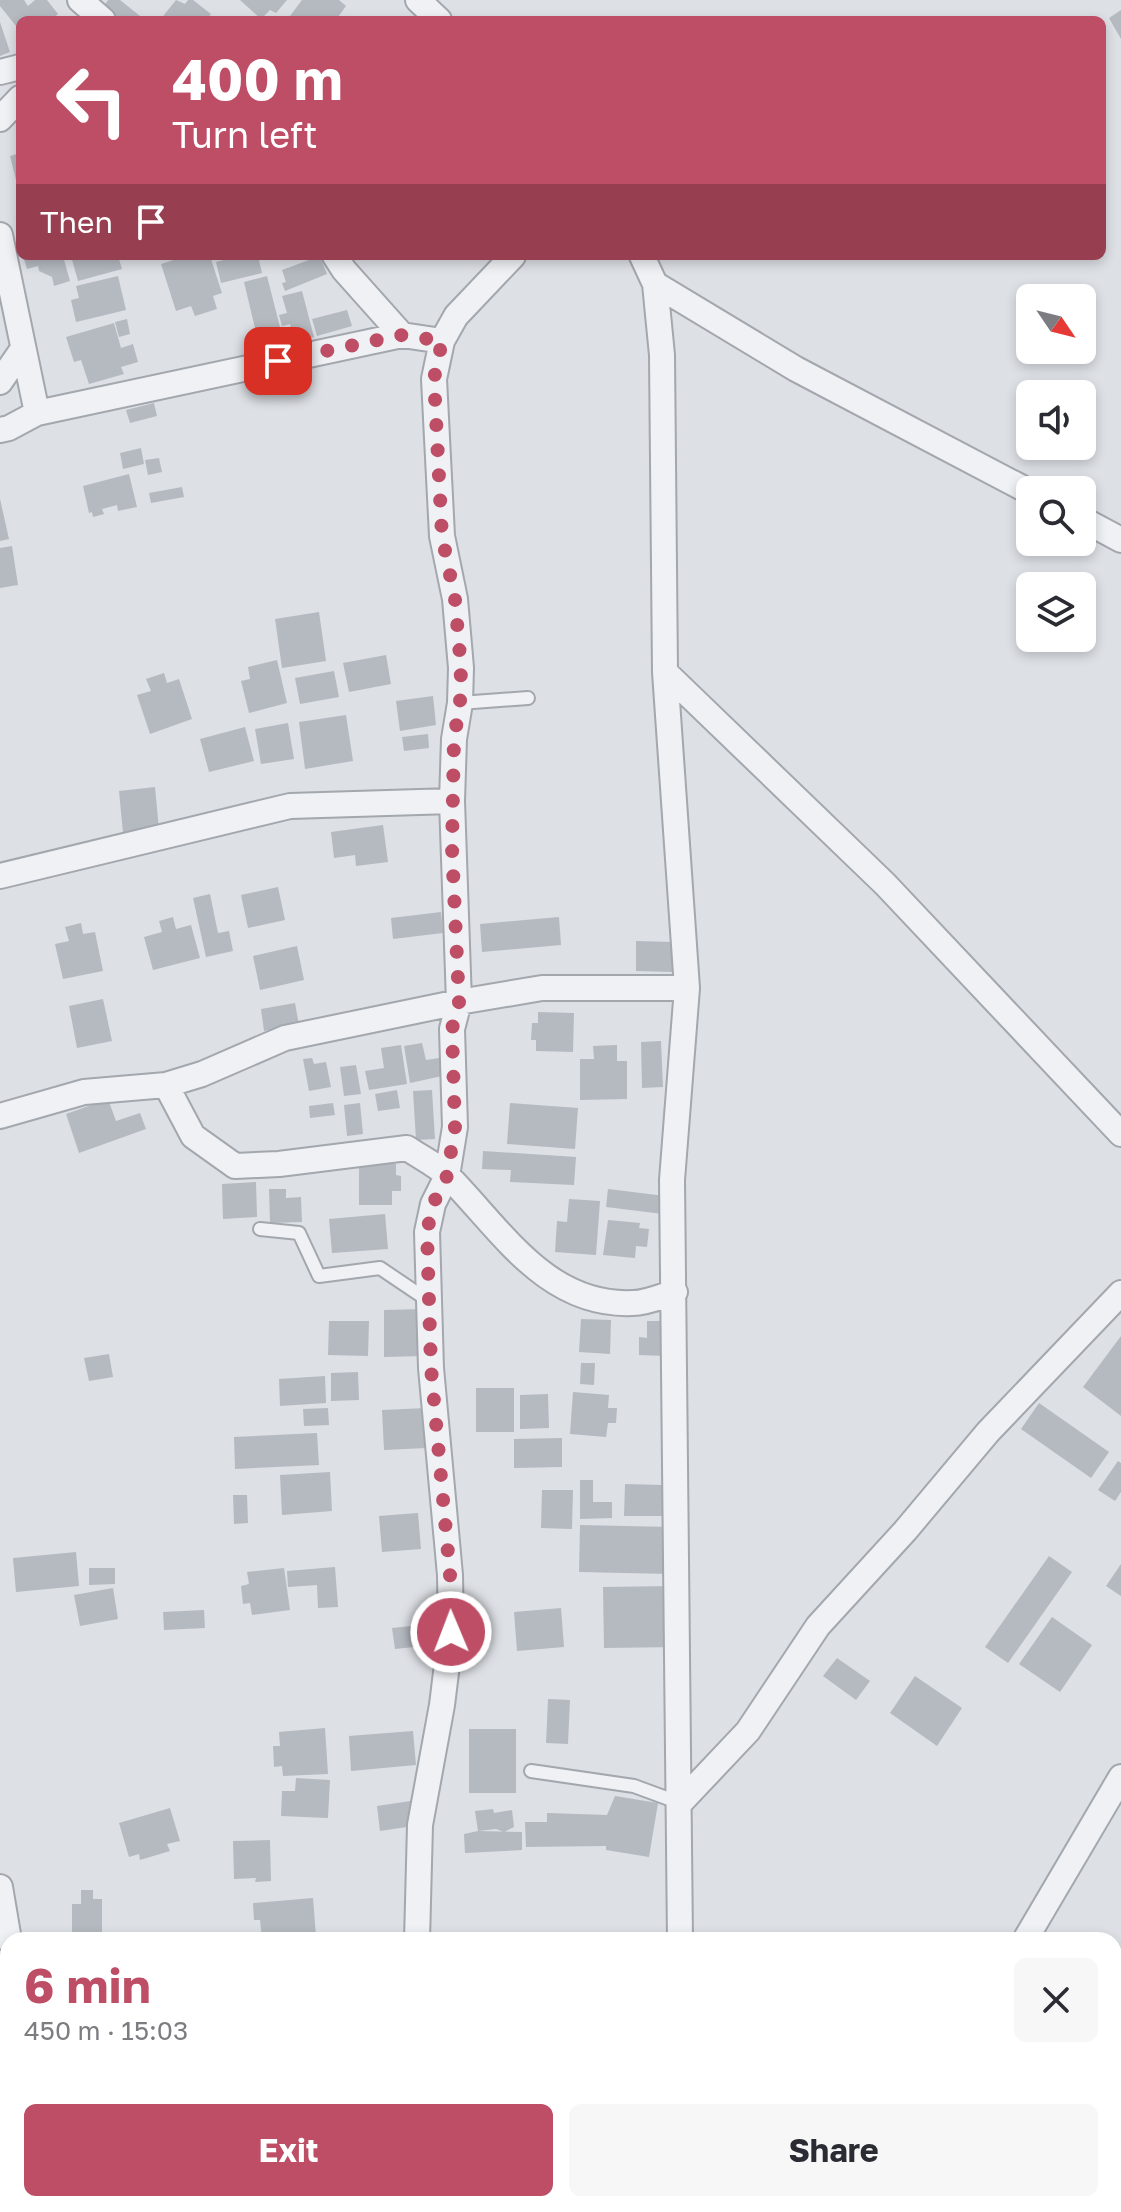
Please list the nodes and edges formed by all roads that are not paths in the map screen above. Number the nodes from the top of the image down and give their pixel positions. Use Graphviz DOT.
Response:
graph roads {
  1 [pos="80,0"];
  2 [pos="418,0"];
  3 [pos="98,16"];
  4 [pos="435,16"];
  5 [pos="16,102"];
  6 [pos="0,119"];
  7 [pos="0,235"];
  8 [pos="338,260"];
  9 [pos="509,260"];
  10 [pos="644,260"];
  11 [pos="655,284"];
  12 [pos="402,335"];
  13 [pos="442,341"];
  14 [pos="22,350"];
  15 [pos="0,382"];
  16 [pos="37,413"];
  17 [pos="0,430"];
  18 [pos="1016,485"];
  19 [pos="1096,527"];
  20 [pos="1121,540"];
  21 [pos="665,672"];
  22 [pos="528,698"];
  23 [pos="460,703"];
  24 [pos="452,801"];
  25 [pos="0,876"];
  26 [pos="687,988"];
  27 [pos="459,1002"];
  28 [pos="166,1085"];
  29 [pos="0,1116"];
  30 [pos="1121,1134"];
  31 [pos="447,1176"];
  32 [pos="260,1229"];
  33 [pos="675,1292"];
  34 [pos="1121,1293"];
  35 [pos="429,1301"];
  36 [pos="531,1771"];
  37 [pos="1121,1777"];
  38 [pos="680,1803"];
  39 [pos="0,1887"];
  40 [pos="8,1932"];
  41 [pos="417,1932"];
  42 [pos="680,1932"];
  43 [pos="1030,1932"];
  1 -- 3 [label="street"];
  2 -- 4 [label="street"];
  5 -- 6 [label="street"];
  7 -- 14 [label="street"];
  8 -- 12 [label="street"];
  9 -- 13 [label="street"];
  10 -- 11 [label="street"];
  11 -- 18 [label="street"];
  11 -- 21 [label="street"];
  12 -- 13 [label="street"];
  12 -- 16 [label="street"];
  13 -- 23 [label="street"];
  14 -- 15 [label="street"];
  14 -- 16 [label="street"];
  16 -- 17 [label="street"];
  19 -- 20 [label="street"];
  21 -- 26 [label="street"];
  21 -- 30 [label="street"];
  22 -- 23 [label="lane"];
  23 -- 24 [label="street"];
  24 -- 25 [label="street"];
  24 -- 27 [label="street"];
  26 -- 27 [label="street"];
  26 -- 33 [label="street"];
  27 -- 28 [label="street"];
  27 -- 31 [label="street"];
  28 -- 29 [label="street"];
  28 -- 31 [label="street"];
  31 -- 33 [label="street"];
  31 -- 35 [label="street"];
  32 -- 35 [label="lane"];
  33 -- 38 [label="street"];
  34 -- 38 [label="street"];
  35 -- 41 [label="street"];
  36 -- 38 [label="lane"];
  37 -- 43 [label="street"];
  38 -- 42 [label="street"];
  39 -- 40 [label="street"];
}
